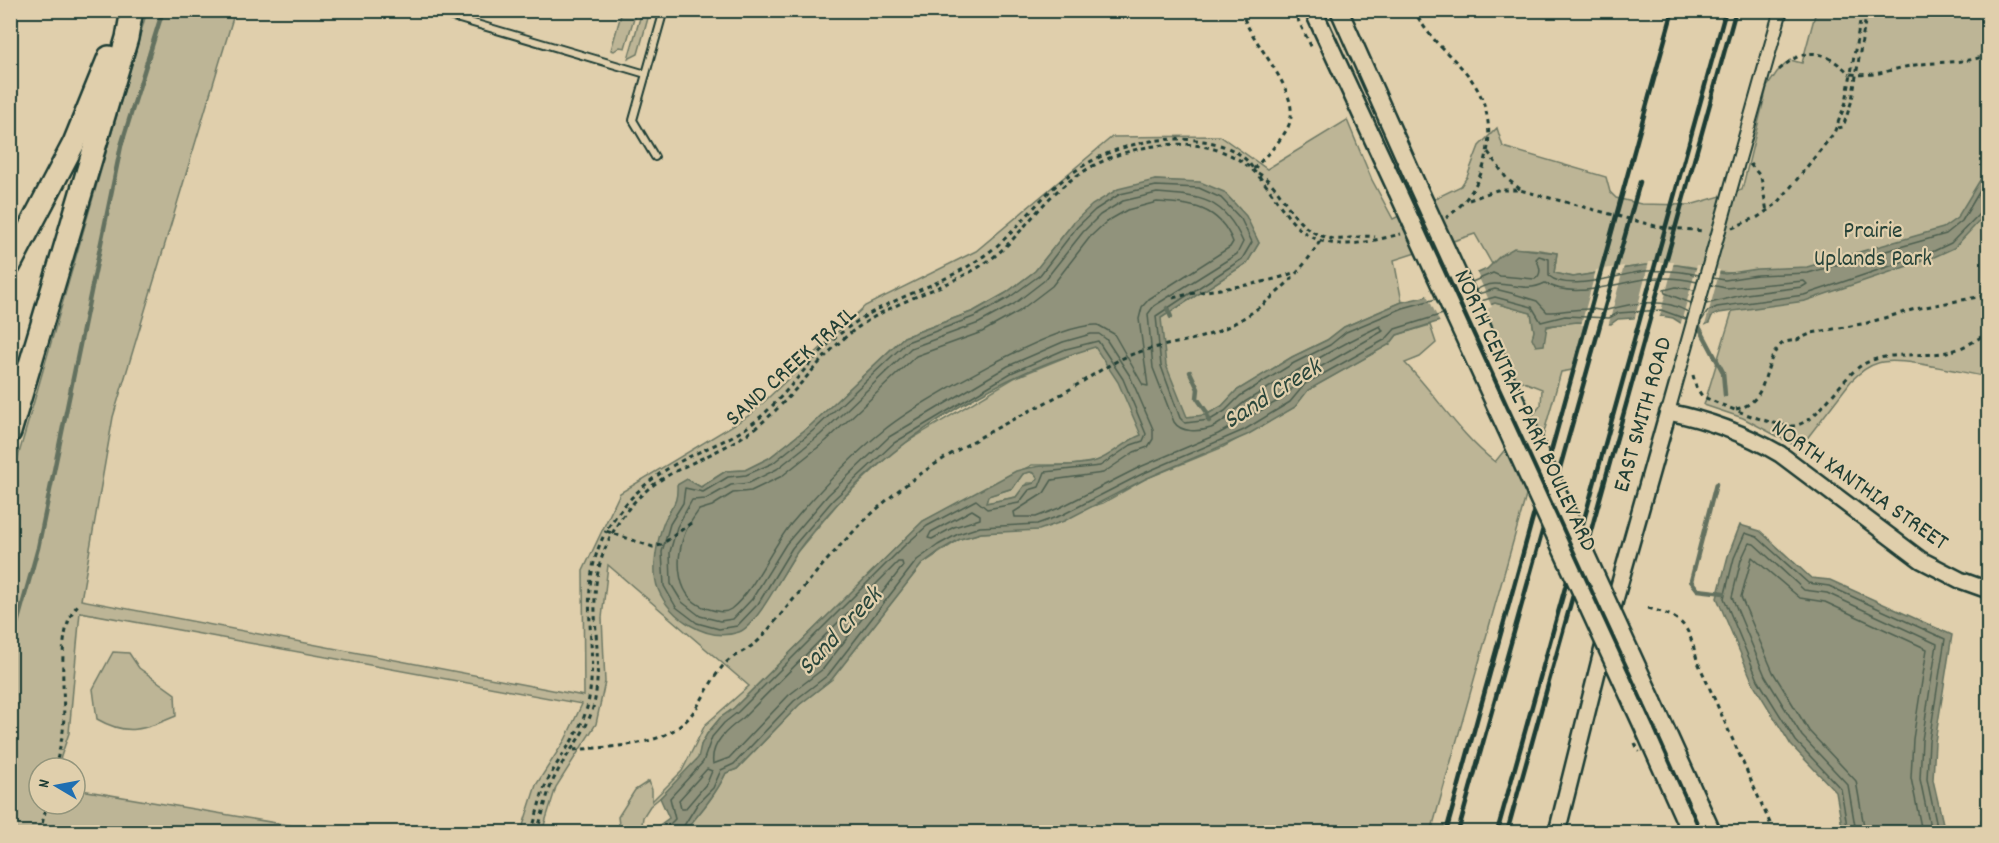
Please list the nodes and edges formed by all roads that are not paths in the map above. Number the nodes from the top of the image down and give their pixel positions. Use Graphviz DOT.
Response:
graph roads {
  1 [pos="130,10"];
  2 [pos="429,10"];
  3 [pos="461,10"];
  4 [pos="664,10"];
  5 [pos="1313,10"];
  6 [pos="1339,10"];
  7 [pos="1780,10"];
  8 [pos="459,19"];
  9 [pos="646,74"];
  10 [pos="655,158"];
  11 [pos="10,265"];
  12 [pos="1668,412"];
  13 [pos="10,432"];
  14 [pos="1989,590"];
  15 [pos="1557,832"];
  16 [pos="1690,832"];
  17 [pos="1712,832"];
  1 -- 11 [label="highway"];
  1 -- 13 [label="highway"];
  2 -- 8 [label="lane"];
  3 -- 8 [label="lane"];
  4 -- 9 [label="lane"];
  5 -- 16 [label="main road, NORTH CENTRAL PARK BOULEVARD, bridge"];
  6 -- 17 [label="main road, NORTH CENTRAL PARK BOULEVARD, bridge"];
  7 -- 12 [label="street, EAST SMITH ROAD, bridge"];
  8 -- 9 [label="lane"];
  9 -- 10 [label="lane"];
  12 -- 14 [label="street, NORTH XANTHIA STREET"];
  12 -- 15 [label="street, EAST SMITH ROAD"];
}
